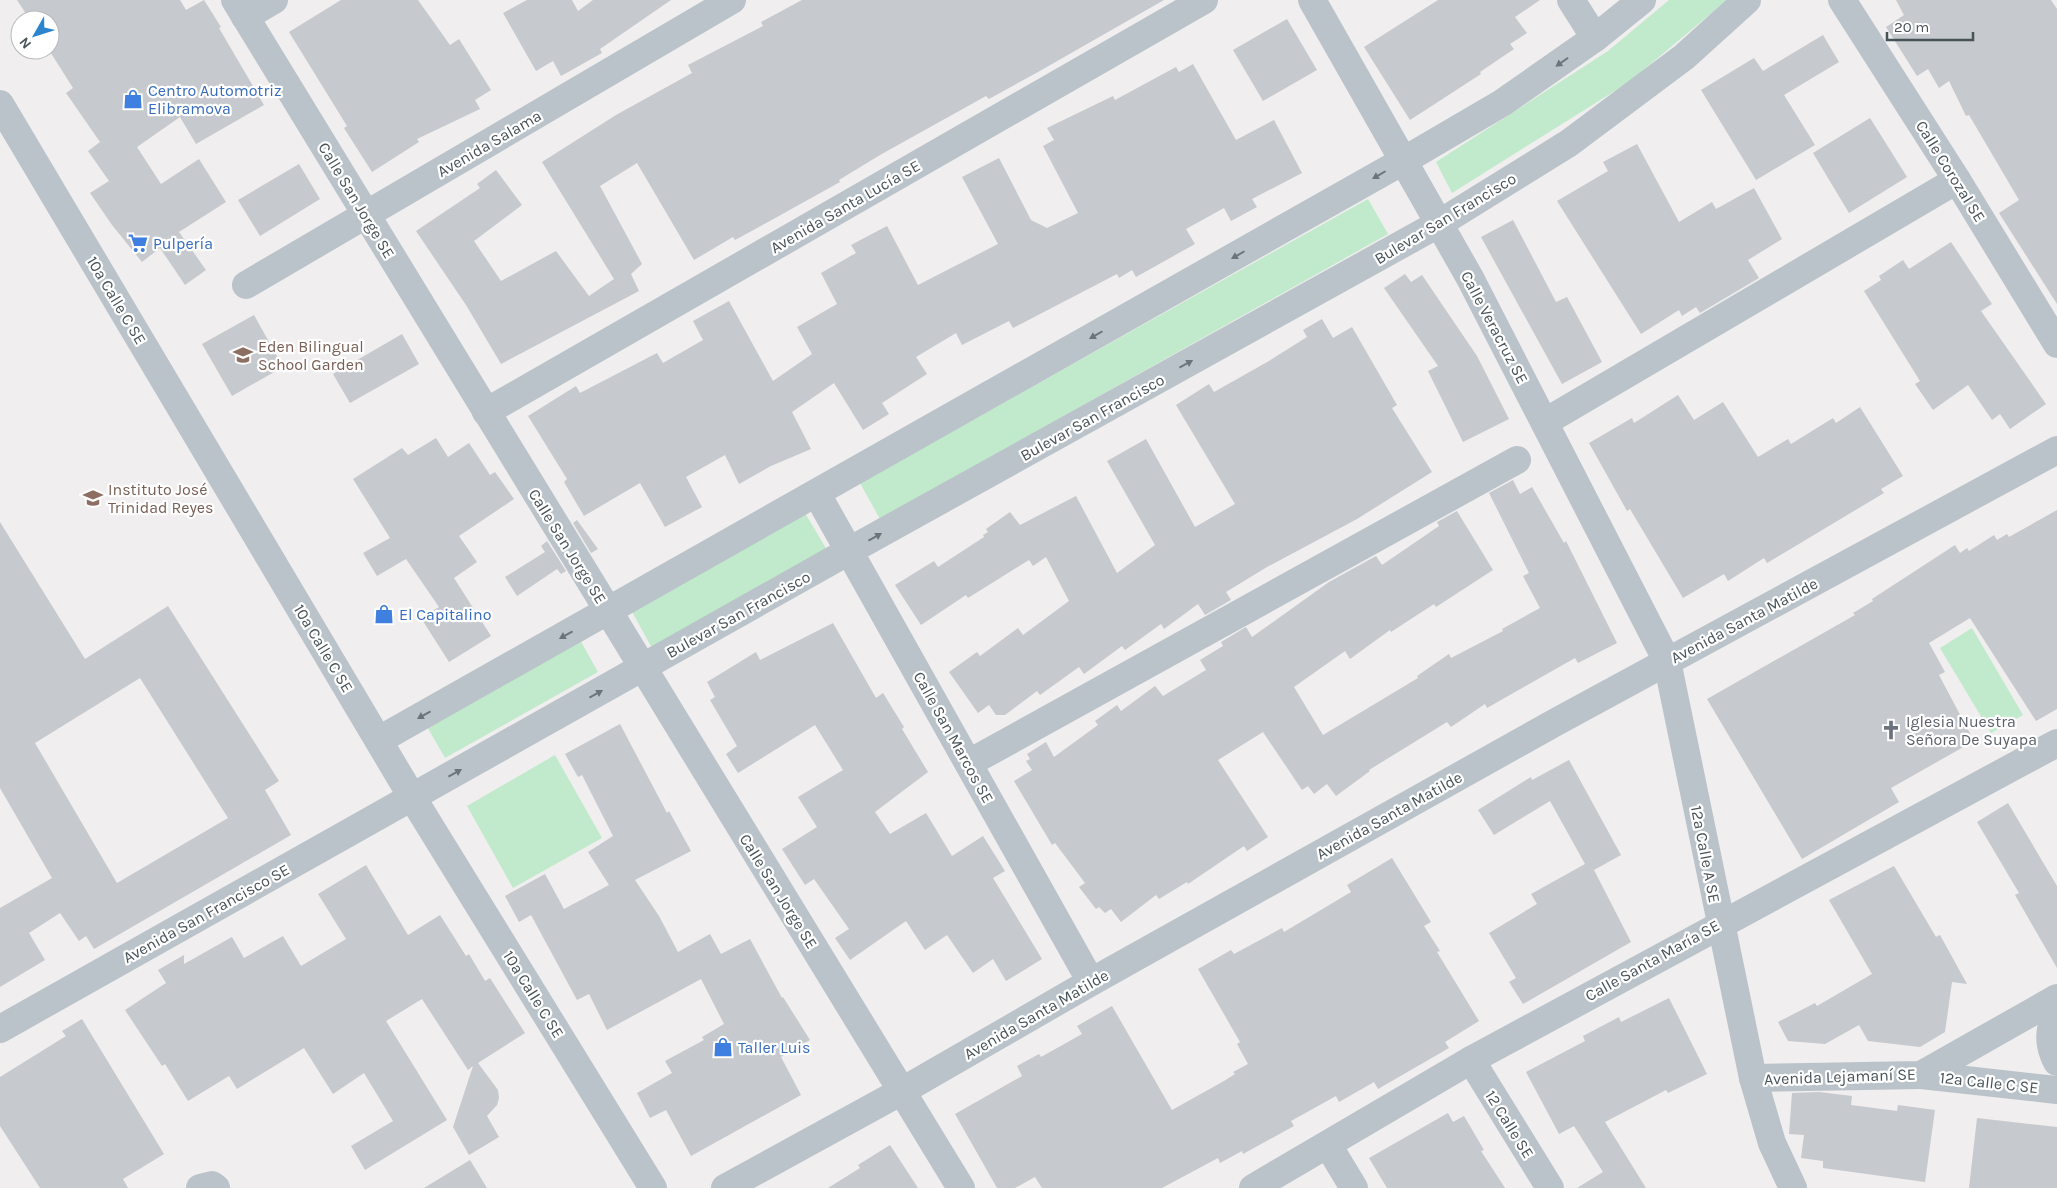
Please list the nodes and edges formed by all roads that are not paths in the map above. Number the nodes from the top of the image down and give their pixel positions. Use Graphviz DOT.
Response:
graph roads {
  1 [pos="274,0"];
  2 [pos="732,0"];
  3 [pos="1204,0"];
  4 [pos="1312,0"];
  5 [pos="1571,0"];
  6 [pos="1642,0"];
  7 [pos="1747,0"];
  8 [pos="1842,0"];
  9 [pos="240,8"];
  10 [pos="1595,38"];
  11 [pos="0,104"];
  12 [pos="1404,161"];
  13 [pos="1958,180"];
  14 [pos="366,215"];
  15 [pos="1440,223"];
  16 [pos="246,285"];
  17 [pos="2057,344"];
  18 [pos="486,412"];
  19 [pos="1545,422"];
  20 [pos="2057,450"];
  21 [pos="1517,460"];
  22 [pos="817,494"];
  23 [pos="849,551"];
  24 [pos="608,611"];
  25 [pos="1667,661"];
  26 [pos="642,668"];
  27 [pos="379,740"];
  28 [pos="2057,742"];
  29 [pos="969,763"];
  30 [pos="412,797"];
  31 [pos="1720,923"];
  32 [pos="1091,982"];
  33 [pos="2057,998"];
  34 [pos="2057,1010"];
  35 [pos="0,1029"];
  36 [pos="1471,1060"];
  37 [pos="2057,1062"];
  38 [pos="1921,1075"];
  39 [pos="1753,1078"];
  40 [pos="2057,1090"];
  41 [pos="902,1091"];
  42 [pos="1328,1144"];
  43 [pos="653,1188"];
  44 [pos="725,1188"];
  45 [pos="961,1188"];
  46 [pos="1253,1188"];
  47 [pos="1354,1188"];
  48 [pos="1550,1188"];
  49 [pos="1793,1188"];
  1 -- 9 [label="street"];
  2 -- 14 [label="street, Avenida Salama"];
  3 -- 18 [label="street, Avenida Santa Lucía SE"];
  4 -- 12 [label="street, Calle Veracruz SE"];
  5 -- 10 [label="street"];
  6 -- 10 [label="street"];
  7 -- 15 [label="street, Bulevar San Francisco"];
  8 -- 13 [label="street, Calle Corozal SE"];
  9 -- 14 [label="street, Calle San Jorge SE"];
  10 -- 12 [label="street, one-way"];
  11 -- 27 [label="street, 10a Calle C SE"];
  12 -- 15 [label="street, Calle Veracruz SE"];
  12 -- 22 [label="street, one-way"];
  13 -- 17 [label="street, Calle Corozal SE"];
  13 -- 19 [label="street"];
  14 -- 16 [label="street, Avenida Salama"];
  14 -- 18 [label="street, Calle San Jorge SE"];
  15 -- 19 [label="street, Calle Veracruz SE"];
  23 -- 15 [label="street, Bulevar San Francisco, one-way"];
  18 -- 24 [label="street, Calle San Jorge SE"];
  19 -- 25 [label="street, Calle Veracruz SE"];
  20 -- 25 [label="street, Avenida Santa Matilde"];
  21 -- 29 [label="street"];
  22 -- 23 [label="street, Calle San Marcos SE"];
  22 -- 24 [label="street"];
  23 -- 26 [label="street, Bulevar San Francisco"];
  23 -- 29 [label="street, Calle San Marcos SE"];
  24 -- 26 [label="street, Calle San Jorge SE"];
  24 -- 27 [label="street, one-way"];
  25 -- 31 [label="street, 12a Calle A SE"];
  25 -- 32 [label="street, Avenida Santa Matilde"];
  30 -- 26 [label="street, Bulevar San Francisco, one-way"];
  26 -- 41 [label="street, Calle San Jorge SE"];
  27 -- 30 [label="street, 10a Calle C SE"];
  28 -- 31 [label="street, Calle Santa María SE"];
  29 -- 32 [label="street, Calle San Marcos SE"];
  30 -- 35 [label="street, Avenida San Francisco SE"];
  30 -- 43 [label="street, 10a Calle C SE"];
  31 -- 36 [label="street, Calle Santa María SE"];
  31 -- 39 [label="street, 12a Calle A SE"];
  32 -- 41 [label="street, Avenida Santa Matilde"];
  33 -- 38 [label="street, Avenida Lejamaní SE"];
  34 -- 37 [label="street"];
  36 -- 42 [label="street, Calle Santa María SE"];
  36 -- 48 [label="street, 12 Calle SE"];
  38 -- 39 [label="street, Avenida Lejamaní SE"];
  38 -- 40 [label="street, 12a Calle C SE"];
  39 -- 49 [label="street, 12a Calle A SE"];
  41 -- 44 [label="street, Avenida Santa Matilde"];
  41 -- 45 [label="street, Calle San Jorge SE"];
  42 -- 46 [label="street, Calle Santa María SE"];
  42 -- 47 [label="street"];
}
